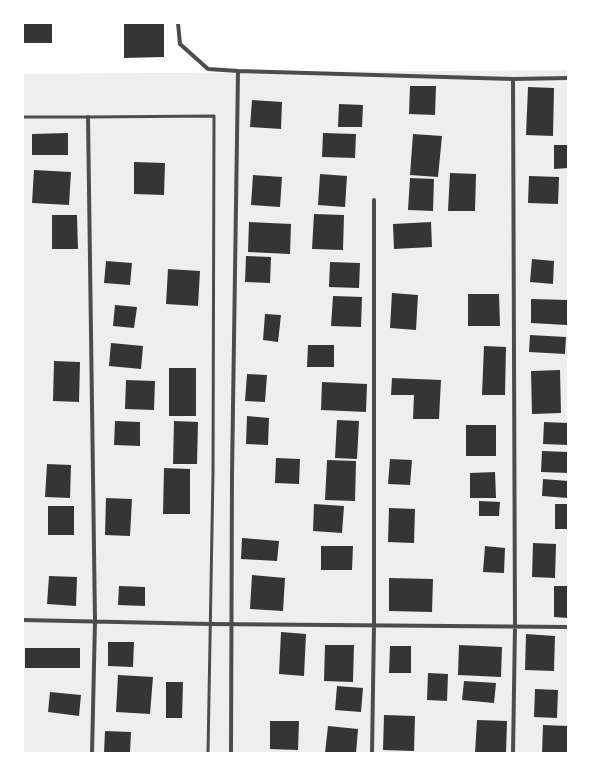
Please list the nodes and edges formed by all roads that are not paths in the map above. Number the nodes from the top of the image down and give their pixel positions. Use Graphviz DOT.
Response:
graph roads {
  1 [pos="178,23"];
  2 [pos="238,71"];
  3 [pos="568,78"];
  4 [pos="513,79"];
  5 [pos="23,117"];
  6 [pos="88,117"];
  7 [pos="374,200"];
  8 [pos="23,620"];
  9 [pos="95,621"];
  10 [pos="210,624"];
  11 [pos="232,624"];
  12 [pos="374,625"];
  13 [pos="514,627"];
  14 [pos="568,627"];
  15 [pos="92,753"];
  16 [pos="208,753"];
  17 [pos="231,753"];
  18 [pos="372,753"];
  19 [pos="513,753"];
  1 -- 2 [label="street"];
  2 -- 4 [label="street"];
  2 -- 11 [label="street"];
  3 -- 4 [label="street"];
  4 -- 13 [label="street"];
  5 -- 6 [label="lane"];
  6 -- 9 [label="street"];
  6 -- 10 [label="lane"];
  7 -- 12 [label="street"];
  8 -- 9 [label="street"];
  9 -- 10 [label="street"];
  9 -- 15 [label="street"];
  10 -- 11 [label="street"];
  10 -- 16 [label="lane"];
  11 -- 12 [label="street"];
  11 -- 17 [label="street"];
  12 -- 13 [label="street"];
  12 -- 18 [label="street"];
  13 -- 14 [label="street"];
  13 -- 19 [label="street"];
}
